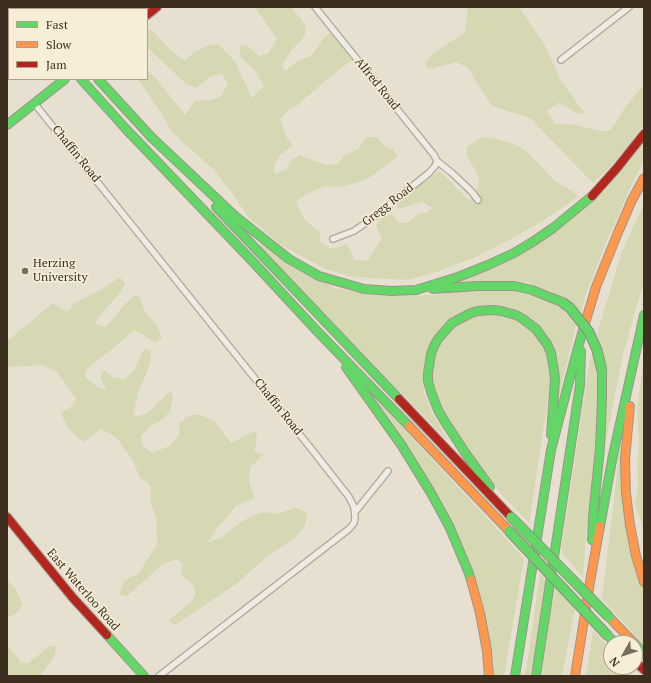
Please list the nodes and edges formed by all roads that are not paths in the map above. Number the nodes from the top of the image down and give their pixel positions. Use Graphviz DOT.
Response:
graph roads {
  1 [pos="157,7"];
  2 [pos="315,7"];
  3 [pos="629,7"];
  4 [pos="148,14"];
  5 [pos="561,60"];
  6 [pos="64,80"];
  7 [pos="99,80"];
  8 [pos="84,82"];
  9 [pos="34,103"];
  10 [pos="7,125"];
  11 [pos="644,134"];
  12 [pos="149,135"];
  13 [pos="437,161"];
  14 [pos="644,178"];
  15 [pos="478,200"];
  16 [pos="333,239"];
  17 [pos="416,290"];
  18 [pos="644,315"];
  19 [pos="317,331"];
  20 [pos="581,335"];
  21 [pos="630,374"];
  22 [pos="551,450"];
  23 [pos="388,471"];
  24 [pos="355,512"];
  25 [pos="7,517"];
  26 [pos="511,517"];
  27 [pos="591,576"];
  28 [pos="644,582"];
  29 [pos="606,635"];
  30 [pos="627,635"];
  31 [pos="144,676"];
  32 [pos="159,676"];
  33 [pos="489,676"];
  34 [pos="515,676"];
  35 [pos="536,676"];
  36 [pos="575,676"];
  1 -- 4 [label="main road"];
  2 -- 13 [label="street, Alfred Road"];
  3 -- 5 [label="street"];
  6 -- 9 [label="main road"];
  7 -- 12 [label="main road"];
  8 -- 19 [label="main road"];
  9 -- 10 [label="main road"];
  9 -- 24 [label="street, Chaffin Road"];
  11 -- 17 [label="main road"];
  12 -- 17 [label="main road"];
  12 -- 26 [label="main road"];
  13 -- 15 [label="street, Alfred Road"];
  13 -- 16 [label="street, Gregg Road"];
  14 -- 20 [label="main road"];
  17 -- 27 [label="main road, bridge"];
  18 -- 21 [label="main road"];
  19 -- 29 [label="main road, bridge"];
  19 -- 33 [label="main road"];
  20 -- 22 [label="main road"];
  20 -- 35 [label="main road"];
  21 -- 27 [label="main road"];
  21 -- 28 [label="main road"];
  22 -- 26 [label="main road"];
  22 -- 34 [label="main road"];
  23 -- 24 [label="street"];
  24 -- 32 [label="street"];
  25 -- 31 [label="main road, East Waterloo Road"];
  26 -- 30 [label="main road, bridge"];
  27 -- 36 [label="main road"];
}
